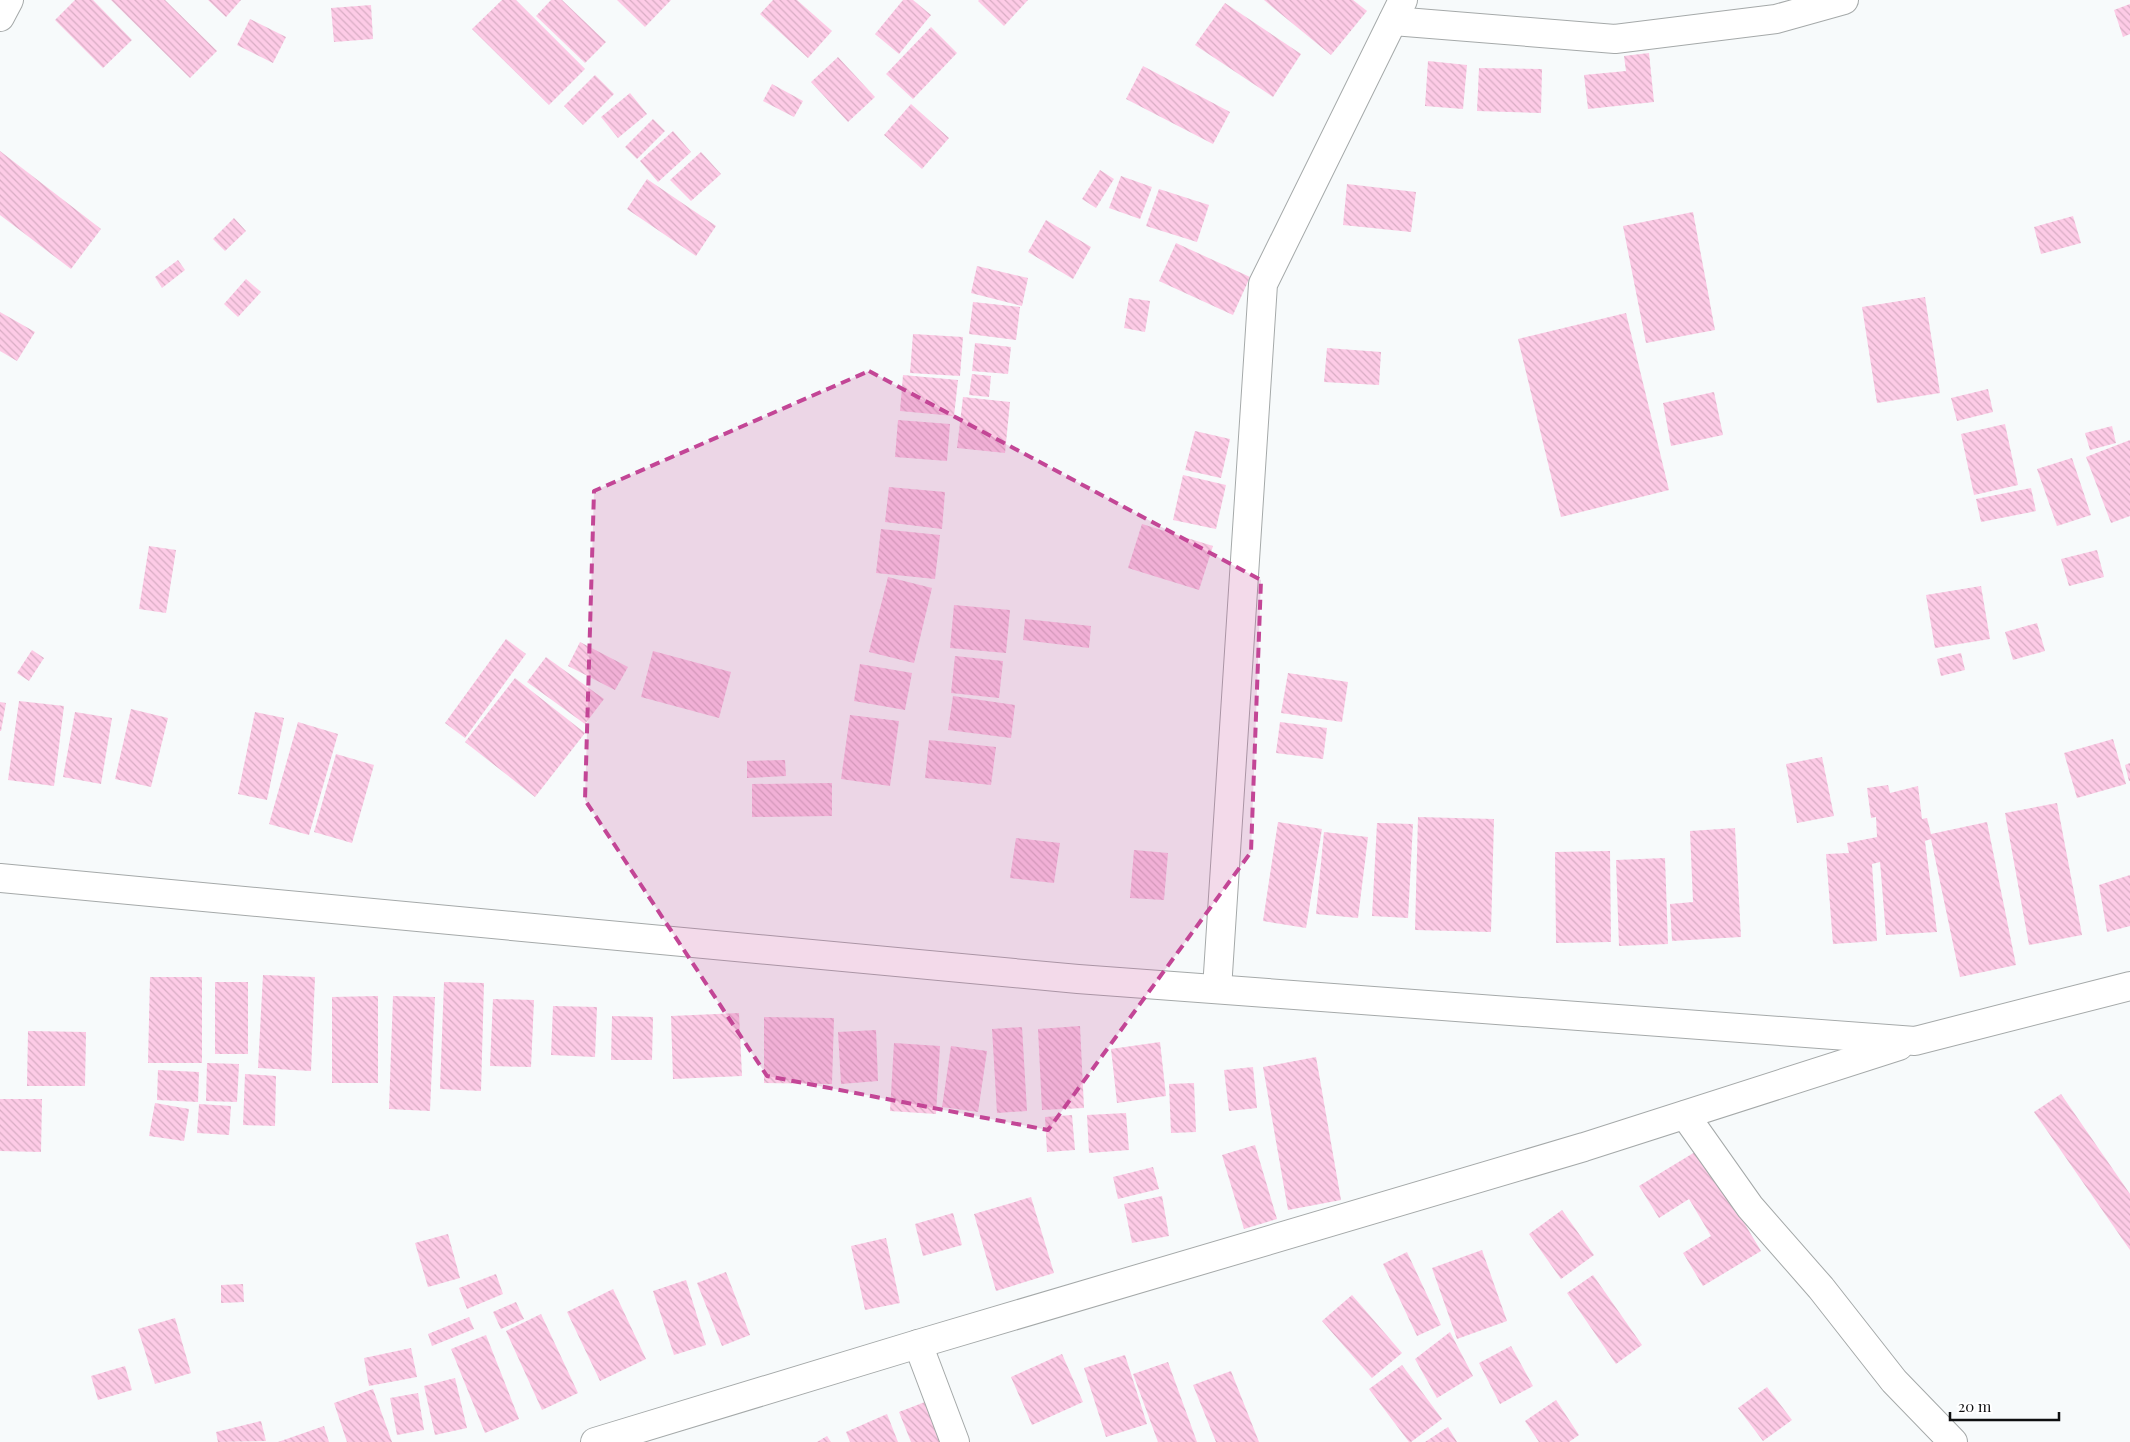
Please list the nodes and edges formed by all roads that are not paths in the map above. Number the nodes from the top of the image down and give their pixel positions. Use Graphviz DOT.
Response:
graph roads {
  1 [pos="9,0"];
  2 [pos="1844,0"];
  3 [pos="1398,11"];
  4 [pos="0,17"];
  5 [pos="0,878"];
  6 [pos="2130,986"];
  7 [pos="1216,989"];
  8 [pos="1915,1041"];
  9 [pos="1685,1115"];
  10 [pos="918,1344"];
  11 [pos="595,1442"];
  12 [pos="955,1442"];
  13 [pos="1953,1442"];
  1 -- 4 [label="street"];
  2 -- 3 [label="street"];
  3 -- 7 [label="street"];
  5 -- 7 [label="street"];
  6 -- 8 [label="street"];
  7 -- 8 [label="street"];
  8 -- 9 [label="street"];
  9 -- 10 [label="street"];
  9 -- 13 [label="street"];
  10 -- 11 [label="street"];
  10 -- 12 [label="street"];
}
